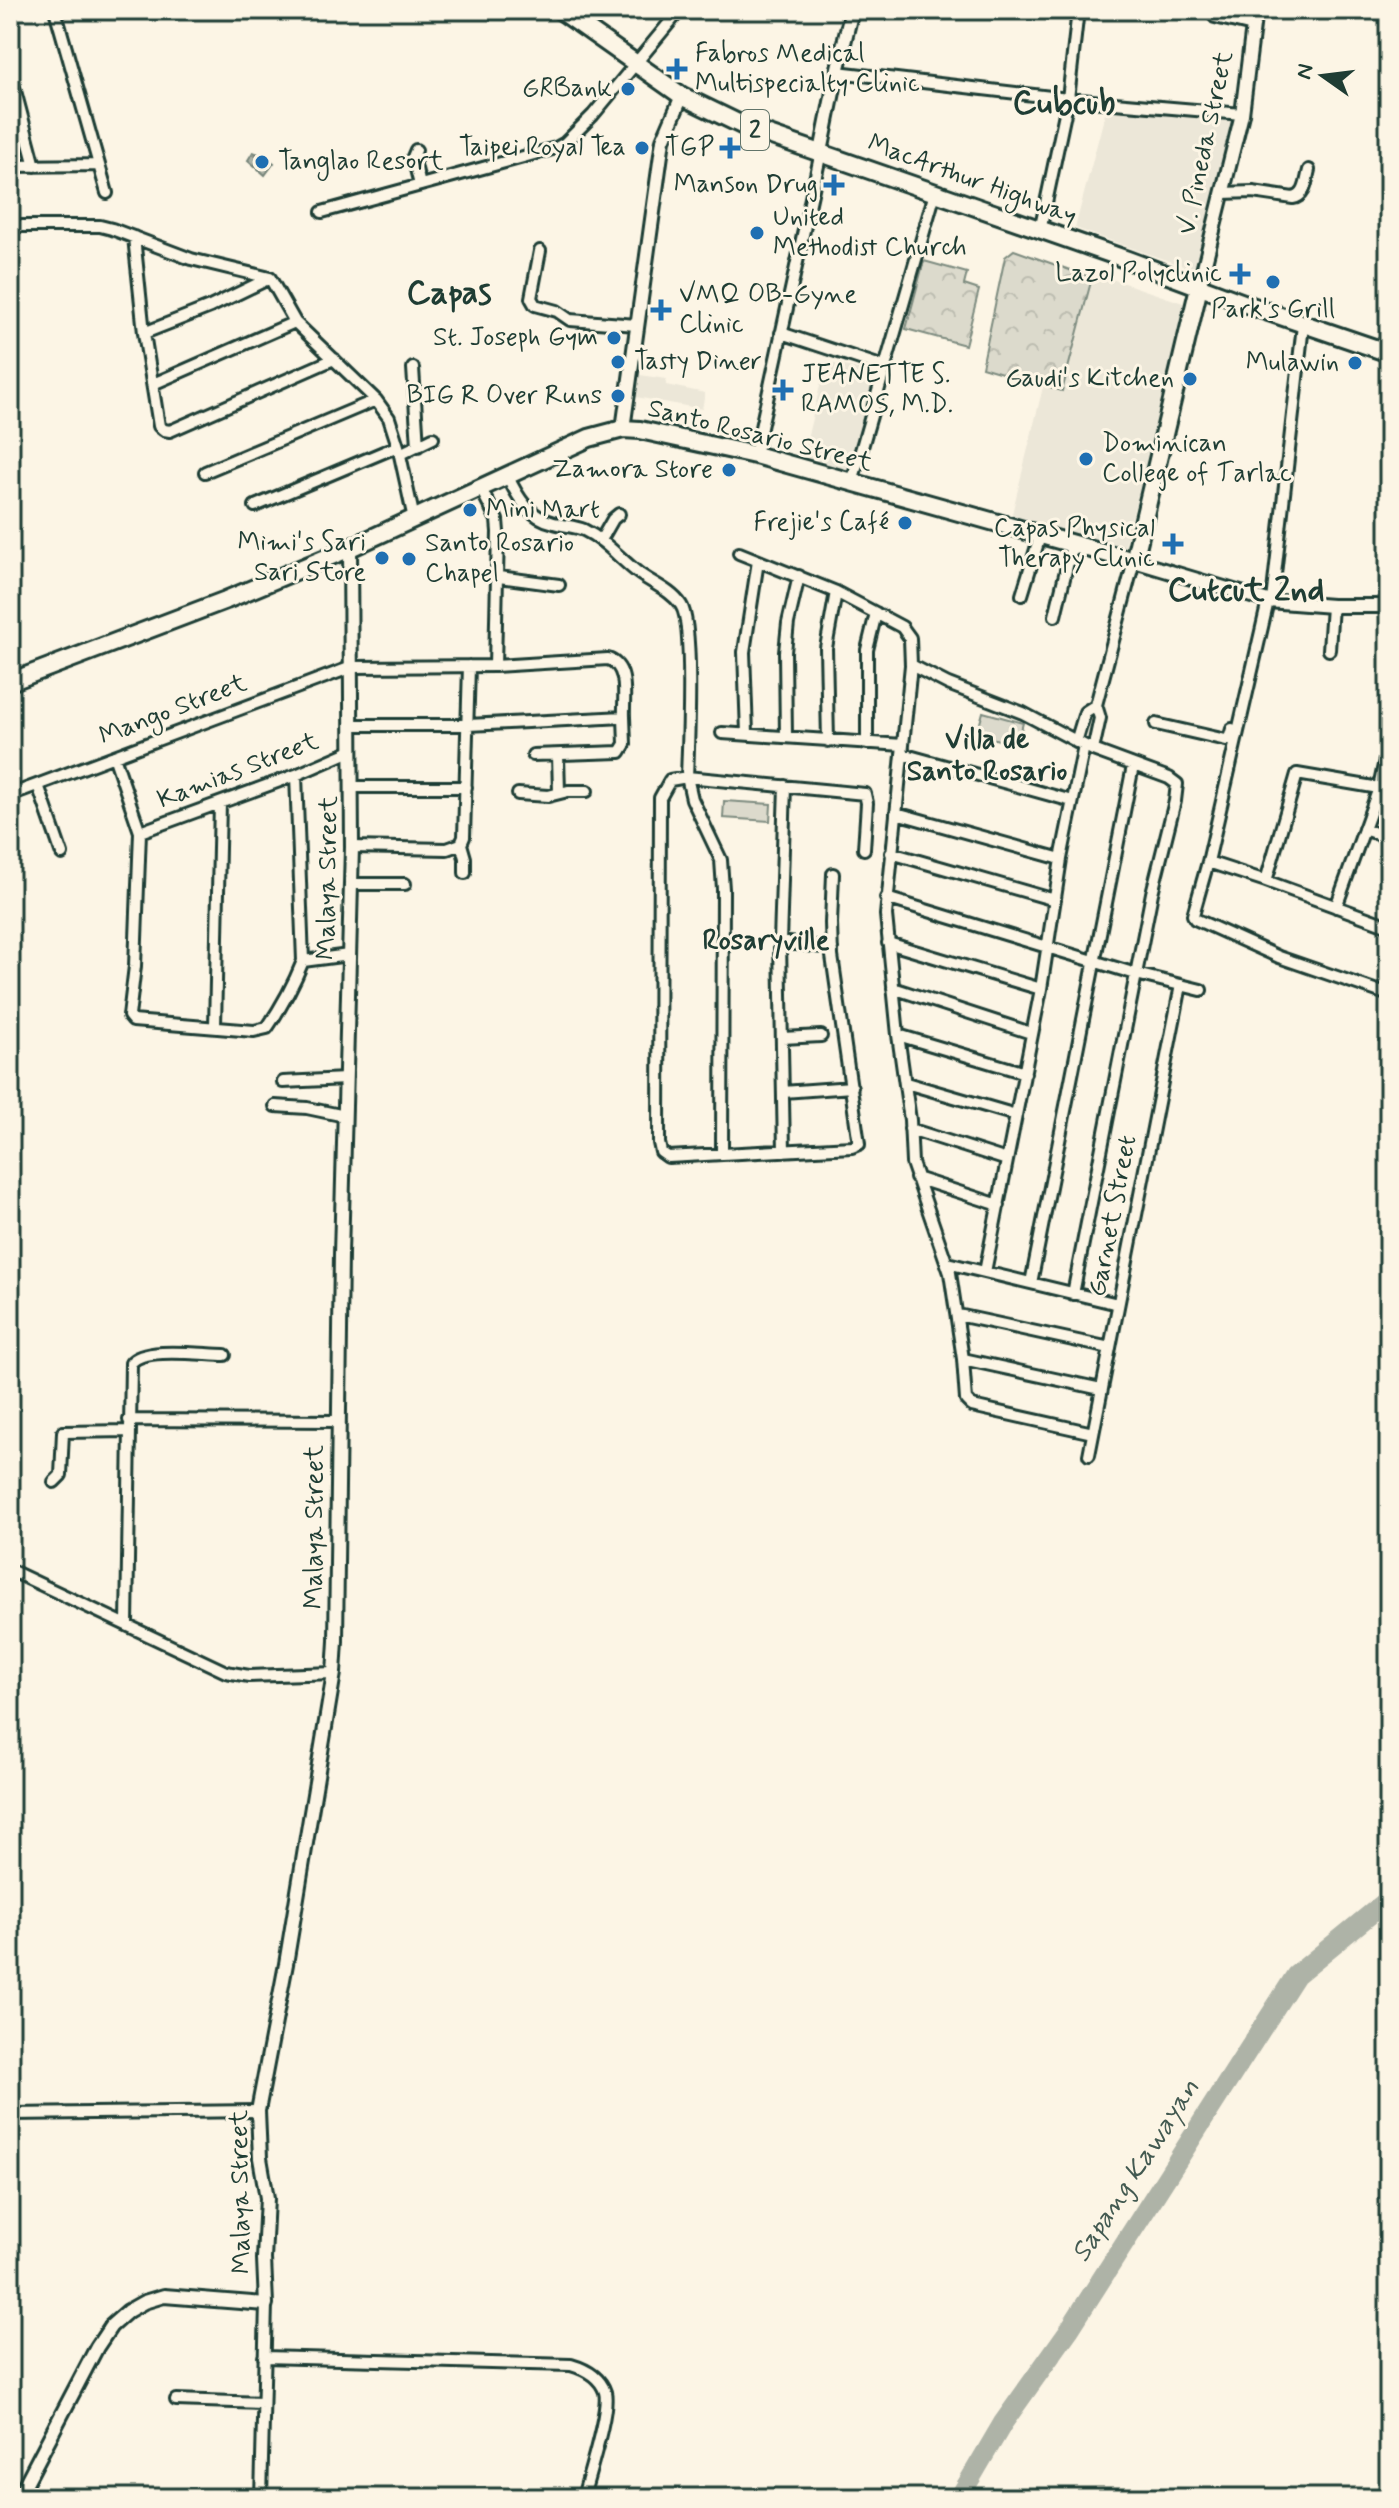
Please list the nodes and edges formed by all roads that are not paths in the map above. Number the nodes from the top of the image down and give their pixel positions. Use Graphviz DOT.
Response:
graph roads {
  1 [pos="55,10"];
  2 [pos="560,10"];
  3 [pos="680,10"];
  4 [pos="855,10"];
  5 [pos="1078,10"];
  6 [pos="1255,10"];
  7 [pos="1215,17"];
  8 [pos="1253,26"];
  9 [pos="633,64"];
  10 [pos="10,72"];
  11 [pos="837,72"];
  12 [pos="682,96"];
  13 [pos="1068,99"];
  14 [pos="1242,114"];
  15 [pos="416,150"];
  16 [pos="821,152"];
  17 [pos="99,165"];
  18 [pos="10,166"];
  19 [pos="35,166"];
  20 [pos="1309,170"];
  21 [pos="420,185"];
  22 [pos="107,193"];
  23 [pos="935,193"];
  24 [pos="1222,193"];
  25 [pos="322,212"];
  26 [pos="10,226"];
  27 [pos="1040,231"];
  28 [pos="134,237"];
  29 [pos="540,251"];
  30 [pos="270,278"];
  31 [pos="1199,287"];
  32 [pos="295,322"];
  33 [pos="637,325"];
  34 [pos="1303,325"];
  35 [pos="144,333"];
  36 [pos="781,333"];
  37 [pos="1389,353"];
  38 [pos="334,359"];
  39 [pos="884,367"];
  40 [pos="413,368"];
  41 [pos="153,384"];
  42 [pos="376,400"];
  43 [pos="623,429"];
  44 [pos="433,438"];
  45 [pos="418,446"];
  46 [pos="399,450"];
  47 [pos="755,455"];
  48 [pos="205,472"];
  49 [pos="508,477"];
  50 [pos="852,482"];
  51 [pos="481,489"];
  52 [pos="255,506"];
  53 [pos="619,514"];
  54 [pos="414,519"];
  55 [pos="1040,536"];
  56 [pos="601,540"];
  57 [pos="1072,545"];
  58 [pos="350,548"];
  59 [pos="739,553"];
  60 [pos="758,561"];
  61 [pos="1134,561"];
  62 [pos="799,576"];
  63 [pos="499,577"];
  64 [pos="559,585"];
  65 [pos="836,592"];
  66 [pos="1022,595"];
  67 [pos="1270,601"];
  68 [pos="1332,606"];
  69 [pos="1389,606"];
  70 [pos="876,613"];
  71 [pos="1055,616"];
  72 [pos="1329,650"];
  73 [pos="911,665"];
  74 [pos="469,666"];
  75 [pos="495,666"];
  76 [pos="352,667"];
  77 [pos="10,682"];
  78 [pos="1096,705"];
  79 [pos="1389,715"];
  80 [pos="624,717"];
  81 [pos="1240,721"];
  82 [pos="1156,724"];
  83 [pos="353,725"];
  84 [pos="468,725"];
  85 [pos="722,733"];
  86 [pos="747,733"];
  87 [pos="786,737"];
  88 [pos="828,741"];
  89 [pos="867,743"];
  90 [pos="1084,746"];
  91 [pos="902,750"];
  92 [pos="351,751"];
  93 [pos="1388,751"];
  94 [pos="533,755"];
  95 [pos="558,755"];
  96 [pos="114,756"];
  97 [pos="1133,766"];
  98 [pos="296,775"];
  99 [pos="687,777"];
  100 [pos="38,785"];
  101 [pos="785,786"];
  102 [pos="352,787"];
  103 [pos="466,787"];
  104 [pos="1379,788"];
  105 [pos="587,791"];
  106 [pos="559,792"];
  107 [pos="518,794"];
  108 [pos="10,795"];
  109 [pos="1072,801"];
  110 [pos="220,803"];
  111 [pos="896,813"];
  112 [pos="1364,829"];
  113 [pos="140,832"];
  114 [pos="1389,838"];
  115 [pos="461,844"];
  116 [pos="352,847"];
  117 [pos="864,849"];
  118 [pos="891,853"];
  119 [pos="62,854"];
  120 [pos="1061,859"];
  121 [pos="1208,862"];
  122 [pos="465,873"];
  123 [pos="833,874"];
  124 [pos="1266,881"];
  125 [pos="351,884"];
  126 [pos="405,884"];
  127 [pos="886,898"];
  128 [pos="1055,900"];
  129 [pos="1336,907"];
  130 [pos="1389,926"];
  131 [pos="780,942"];
  132 [pos="888,943"];
  133 [pos="1048,945"];
  134 [pos="832,948"];
  135 [pos="349,955"];
  136 [pos="1095,960"];
  137 [pos="303,961"];
  138 [pos="1136,974"];
  139 [pos="1181,985"];
  140 [pos="893,988"];
  141 [pos="1041,989"];
  142 [pos="1201,990"];
  143 [pos="1389,995"];
  144 [pos="215,1026"];
  145 [pos="1031,1033"];
  146 [pos="898,1035"];
  147 [pos="821,1036"];
  148 [pos="782,1038"];
  149 [pos="1025,1073"];
  150 [pos="346,1079"];
  151 [pos="283,1082"];
  152 [pos="906,1083"];
  153 [pos="852,1087"];
  154 [pos="783,1092"];
  155 [pos="275,1106"];
  156 [pos="1016,1115"];
  157 [pos="345,1116"];
  158 [pos="910,1129"];
  159 [pos="784,1151"];
  160 [pos="722,1153"];
  161 [pos="1007,1160"];
  162 [pos="916,1178"];
  163 [pos="999,1205"];
  164 [pos="947,1263"];
  165 [pos="985,1272"];
  166 [pos="1031,1283"];
  167 [pos="1073,1294"];
  168 [pos="1118,1304"];
  169 [pos="958,1315"];
  170 [pos="1110,1348"];
  171 [pos="225,1355"];
  172 [pos="963,1359"];
  173 [pos="1101,1389"];
  174 [pos="338,1421"];
  175 [pos="129,1426"];
  176 [pos="1093,1433"];
  177 [pos="1089,1455"];
  178 [pos="54,1482"];
  179 [pos="10,1570"];
  180 [pos="127,1625"];
  181 [pos="334,1673"];
  182 [pos="258,2111"];
  183 [pos="10,2114"];
  184 [pos="266,2304"];
  185 [pos="264,2357"];
  186 [pos="176,2400"];
  187 [pos="263,2403"];
  188 [pos="18,2498"];
  189 [pos="261,2498"];
  190 [pos="583,2498"];
  1 -- 17 [label="street"];
  2 -- 9 [label="main road, MacArthur Highway / 2"];
  3 -- 9 [label="street"];
  4 -- 11 [label="street"];
  5 -- 13 [label="street"];
  6 -- 8 [label="street, V. Pineda Street"];
  7 -- 8 [label="street"];
  8 -- 14 [label="street, V. Pineda Street"];
  9 -- 12 [label="main road, MacArthur Highway / 2"];
  9 -- 21 [label="street"];
  10 -- 19 [label="street"];
  11 -- 13 [label="street"];
  11 -- 16 [label="street"];
  12 -- 16 [label="main road, MacArthur Highway / 2"];
  12 -- 33 [label="street"];
  13 -- 14 [label="street"];
  13 -- 27 [label="street"];
  14 -- 24 [label="street, V. Pineda Street"];
  15 -- 21 [label="street"];
  16 -- 23 [label="main road, MacArthur Highway / 2"];
  16 -- 36 [label="street"];
  17 -- 19 [label="street"];
  17 -- 22 [label="street"];
  18 -- 19 [label="street"];
  20 -- 24 [label="street"];
  21 -- 25 [label="street"];
  23 -- 27 [label="main road, MacArthur Highway / 2"];
  23 -- 39 [label="street"];
  24 -- 31 [label="street, V. Pineda Street"];
  26 -- 28 [label="street"];
  27 -- 31 [label="main road, MacArthur Highway / 2"];
  28 -- 30 [label="street"];
  28 -- 35 [label="street"];
  29 -- 33 [label="street"];
  30 -- 32 [label="street"];
  30 -- 35 [label="street"];
  31 -- 34 [label="main road, MacArthur Highway / 2"];
  31 -- 61 [label="main road, V. Pineda Street"];
  32 -- 38 [label="street"];
  32 -- 41 [label="street"];
  33 -- 43 [label="street"];
  34 -- 37 [label="main road, MacArthur Highway / 2"];
  34 -- 67 [label="street"];
  35 -- 41 [label="street"];
  36 -- 39 [label="street"];
  36 -- 47 [label="street"];
  38 -- 41 [label="street"];
  38 -- 42 [label="street"];
  39 -- 50 [label="street"];
  40 -- 45 [label="street"];
  42 -- 46 [label="street"];
  42 -- 48 [label="street"];
  43 -- 47 [label="main road, Santo Rosario Street"];
  43 -- 49 [label="main road, Santo Rosario Street"];
  44 -- 45 [label="street"];
  45 -- 46 [label="street"];
  46 -- 52 [label="street"];
  46 -- 54 [label="street"];
  47 -- 50 [label="main road, Santo Rosario Street"];
  49 -- 51 [label="main road, Santo Rosario Street"];
  49 -- 56 [label="street"];
  50 -- 55 [label="main road, Santo Rosario Street"];
  51 -- 54 [label="main road, Santo Rosario Street"];
  51 -- 63 [label="street"];
  53 -- 56 [label="street"];
  54 -- 58 [label="main road, Santo Rosario Street"];
  55 -- 57 [label="main road, Santo Rosario Street"];
  55 -- 66 [label="street"];
  56 -- 99 [label="street"];
  57 -- 61 [label="main road, Santo Rosario Street"];
  57 -- 71 [label="street"];
  58 -- 76 [label="street, Malaya Street"];
  58 -- 77 [label="main road, Santo Rosario Street"];
  59 -- 60 [label="street"];
  60 -- 62 [label="street"];
  60 -- 86 [label="street"];
  61 -- 67 [label="street, Santo Rosario Street"];
  61 -- 78 [label="street, V. Pineda Street"];
  62 -- 65 [label="street"];
  62 -- 87 [label="street"];
  63 -- 64 [label="street"];
  63 -- 75 [label="street"];
  65 -- 70 [label="street"];
  65 -- 88 [label="street"];
  67 -- 68 [label="street, Santo Rosario Street"];
  67 -- 81 [label="street"];
  68 -- 69 [label="street, Santo Rosario Street"];
  68 -- 72 [label="street"];
  70 -- 73 [label="street"];
  70 -- 89 [label="street"];
  73 -- 90 [label="street"];
  73 -- 91 [label="street"];
  74 -- 75 [label="street"];
  74 -- 76 [label="street"];
  74 -- 84 [label="street"];
  75 -- 80 [label="street"];
  76 -- 83 [label="street, Malaya Street"];
  76 -- 96 [label="street, Mango Street"];
  78 -- 90 [label="street, V. Pineda Street"];
  78 -- 90 [label="street, V. Pineda Street"];
  79 -- 93 [label="street"];
  80 -- 84 [label="street"];
  80 -- 95 [label="street"];
  81 -- 82 [label="street"];
  81 -- 121 [label="street"];
  83 -- 84 [label="street"];
  83 -- 92 [label="street, Malaya Street"];
  84 -- 103 [label="street"];
  85 -- 86 [label="street"];
  86 -- 87 [label="street"];
  87 -- 88 [label="street"];
  88 -- 89 [label="street"];
  89 -- 91 [label="street"];
  90 -- 97 [label="street"];
  90 -- 109 [label="street"];
  91 -- 109 [label="street"];
  91 -- 111 [label="street"];
  92 -- 98 [label="street, Kamias Street"];
  92 -- 102 [label="street, Malaya Street"];
  93 -- 104 [label="street"];
  94 -- 95 [label="street"];
  95 -- 106 [label="street"];
  96 -- 100 [label="street, Mango Street"];
  96 -- 113 [label="street"];
  97 -- 136 [label="street"];
  97 -- 138 [label="street"];
  98 -- 110 [label="street, Kamias Street"];
  98 -- 137 [label="street"];
  99 -- 101 [label="street"];
  99 -- 160 [label="street"];
  99 -- 160 [label="street"];
  100 -- 108 [label="street, Mango Street"];
  100 -- 119 [label="street"];
  101 -- 117 [label="street"];
  101 -- 131 [label="street"];
  102 -- 103 [label="street"];
  102 -- 116 [label="street, Malaya Street"];
  103 -- 115 [label="street"];
  104 -- 112 [label="street"];
  104 -- 124 [label="street"];
  105 -- 106 [label="street"];
  106 -- 107 [label="street"];
  109 -- 120 [label="street"];
  110 -- 113 [label="street, Kamias Street"];
  110 -- 144 [label="street"];
  111 -- 118 [label="street"];
  111 -- 120 [label="street"];
  112 -- 114 [label="street"];
  112 -- 129 [label="street"];
  113 -- 144 [label="street"];
  115 -- 116 [label="street"];
  115 -- 122 [label="street"];
  116 -- 125 [label="street, Malaya Street"];
  118 -- 127 [label="street"];
  118 -- 128 [label="street"];
  120 -- 128 [label="street"];
  121 -- 124 [label="street"];
  121 -- 143 [label="street"];
  123 -- 134 [label="street"];
  124 -- 129 [label="street"];
  125 -- 126 [label="street"];
  125 -- 135 [label="street, Malaya Street"];
  127 -- 132 [label="street"];
  127 -- 133 [label="street"];
  128 -- 133 [label="street"];
  129 -- 130 [label="street"];
  131 -- 134 [label="street"];
  131 -- 148 [label="street"];
  132 -- 140 [label="street"];
  132 -- 141 [label="street"];
  133 -- 136 [label="street"];
  133 -- 141 [label="street"];
  134 -- 153 [label="street"];
  135 -- 137 [label="street"];
  135 -- 150 [label="street, Malaya Street"];
  136 -- 138 [label="street"];
  136 -- 166 [label="street"];
  137 -- 144 [label="street"];
  138 -- 139 [label="street"];
  138 -- 167 [label="street"];
  139 -- 142 [label="street"];
  139 -- 168 [label="street, Garnet Street"];
  140 -- 145 [label="street"];
  140 -- 146 [label="street"];
  141 -- 145 [label="street"];
  145 -- 149 [label="street"];
  146 -- 149 [label="street"];
  146 -- 152 [label="street"];
  147 -- 148 [label="street"];
  148 -- 154 [label="street"];
  149 -- 156 [label="street"];
  150 -- 151 [label="street"];
  150 -- 157 [label="street, Malaya Street"];
  152 -- 156 [label="street"];
  152 -- 158 [label="street"];
  153 -- 154 [label="street"];
  153 -- 159 [label="street"];
  154 -- 159 [label="street"];
  155 -- 157 [label="street"];
  156 -- 161 [label="street"];
  157 -- 174 [label="street, Malaya Street"];
  158 -- 161 [label="street"];
  158 -- 162 [label="street"];
  159 -- 160 [label="street"];
  161 -- 163 [label="street"];
  162 -- 163 [label="street"];
  162 -- 164 [label="street"];
  163 -- 165 [label="street"];
  164 -- 165 [label="street"];
  164 -- 169 [label="street"];
  165 -- 166 [label="street"];
  166 -- 167 [label="street"];
  167 -- 168 [label="street"];
  168 -- 170 [label="street, Garnet Street"];
  169 -- 170 [label="street"];
  169 -- 172 [label="street"];
  170 -- 173 [label="street, Garnet Street"];
  171 -- 175 [label="street"];
  172 -- 173 [label="street"];
  172 -- 176 [label="street"];
  173 -- 176 [label="street, Garnet Street"];
  174 -- 175 [label="street"];
  174 -- 181 [label="street, Malaya Street"];
  175 -- 178 [label="street"];
  175 -- 180 [label="street"];
  176 -- 177 [label="street, Garnet Street"];
  179 -- 180 [label="street"];
  180 -- 181 [label="street"];
  181 -- 182 [label="street, Malaya Street"];
  182 -- 183 [label="street"];
  182 -- 184 [label="street, Malaya Street"];
  184 -- 185 [label="street, Malaya Street"];
  184 -- 188 [label="street"];
  185 -- 187 [label="street, Malaya Street"];
  185 -- 190 [label="street"];
  186 -- 187 [label="street"];
  187 -- 189 [label="street, Malaya Street"];
}
